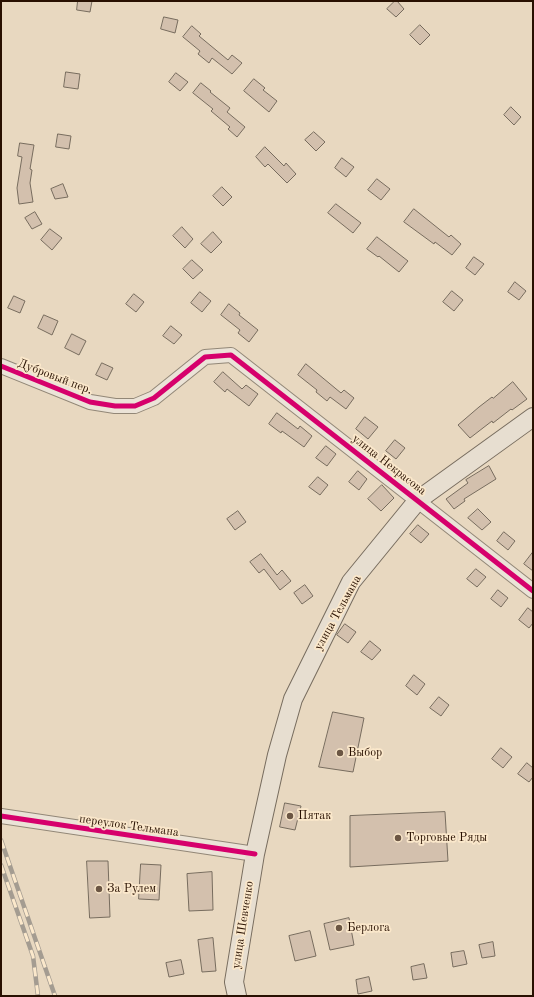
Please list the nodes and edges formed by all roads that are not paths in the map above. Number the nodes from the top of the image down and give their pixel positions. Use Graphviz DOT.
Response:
graph roads {
  1 [pos="231,355"];
  2 [pos="1,366"];
  3 [pos="533,417"];
  4 [pos="418,500"];
  5 [pos="533,591"];
  6 [pos="1,816"];
  7 [pos="255,854"];
  8 [pos="237,996"];
  1 -- 2 [label="street, Дубровый пер."];
  1 -- 4 [label="street, улица Некрасова"];
  3 -- 4 [label="main road, улица Тельмана"];
  4 -- 5 [label="street, улица Некрасова"];
  4 -- 7 [label="main road, улица Тельмана"];
  6 -- 7 [label="street, переулок Тельмана"];
  7 -- 8 [label="main road, улица Шевченко"];
}
